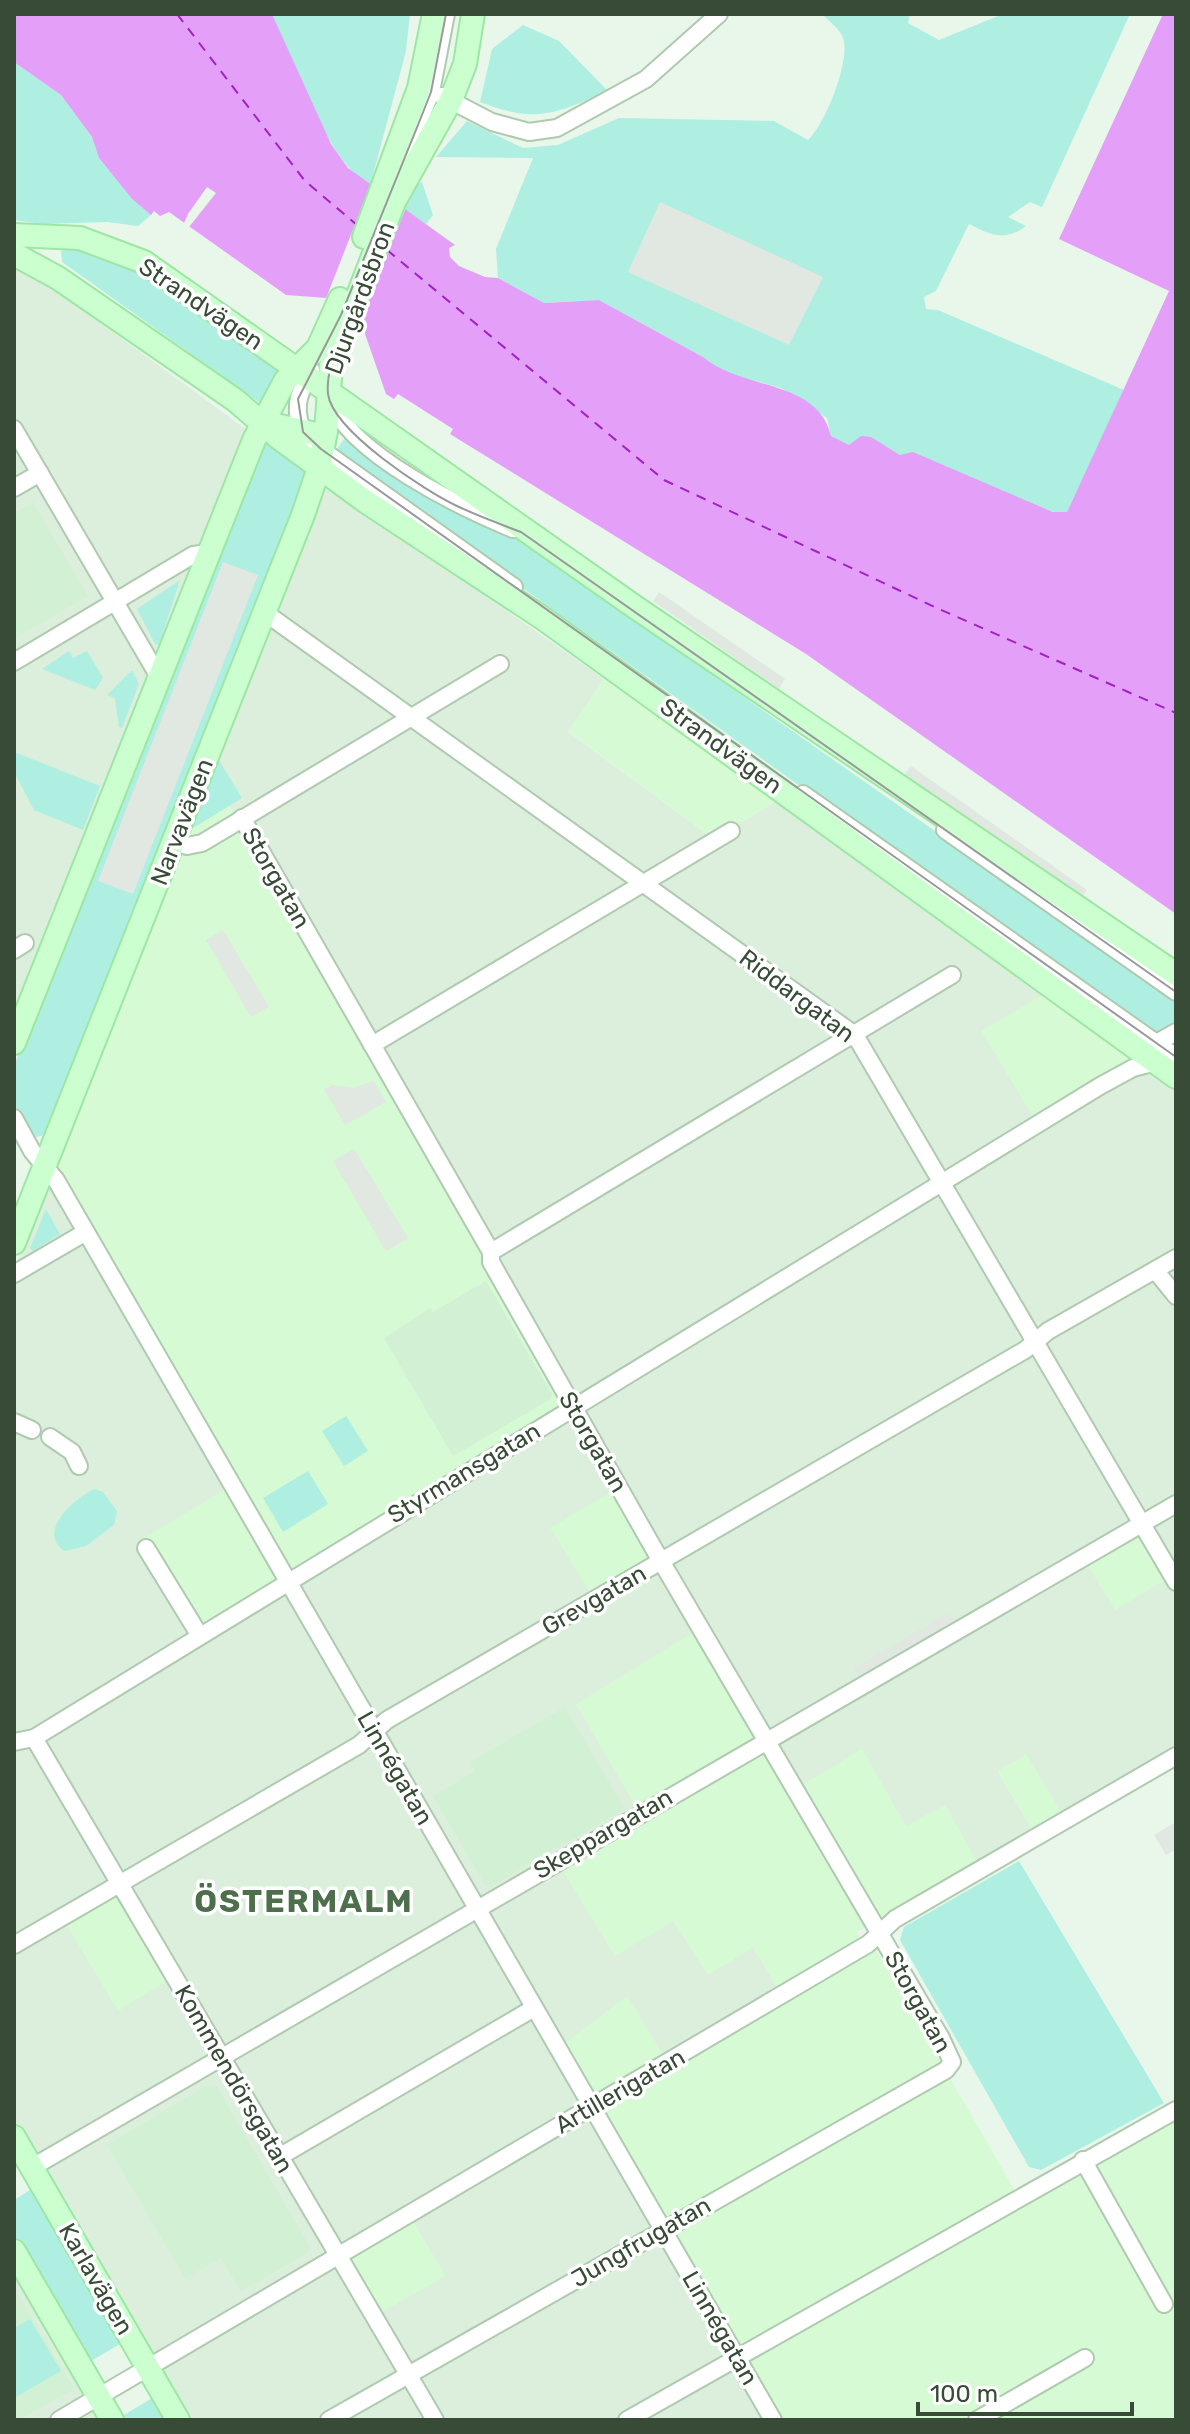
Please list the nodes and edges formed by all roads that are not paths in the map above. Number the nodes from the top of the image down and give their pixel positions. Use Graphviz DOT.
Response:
graph roads {
  1 [pos="434,14"];
  2 [pos="446,14"];
  3 [pos="454,14"];
  4 [pos="473,14"];
  5 [pos="719,14"];
  6 [pos="435,94"];
  7 [pos="387,198"];
  8 [pos="14,235"];
  9 [pos="65,237"];
  10 [pos="14,254"];
  11 [pos="58,278"];
  12 [pos="341,315"];
  13 [pos="300,374"];
  14 [pos="328,394"];
  15 [pos="14,429"];
  16 [pos="303,438"];
  17 [pos="40,473"];
  18 [pos="14,488"];
  19 [pos="208,553"];
  20 [pos="114,601"];
  21 [pos="264,612"];
  22 [pos="14,662"];
  23 [pos="500,664"];
  24 [pos="159,677"];
  25 [pos="409,716"];
  26 [pos="242,818"];
  27 [pos="731,831"];
  28 [pos="173,841"];
  29 [pos="643,883"];
  30 [pos="1176,974"];
  31 [pos="952,975"];
  32 [pos="1176,992"];
  33 [pos="1176,1032"];
  34 [pos="855,1035"];
  35 [pos="15,1038"];
  36 [pos="372,1045"];
  37 [pos="1158,1054"];
  38 [pos="1176,1077"];
  39 [pos="14,1118"];
  40 [pos="45,1164"];
  41 [pos="944,1181"];
  42 [pos="86,1232"];
  43 [pos="14,1243"];
  44 [pos="491,1252"];
  45 [pos="1176,1258"];
  46 [pos="1155,1270"];
  47 [pos="14,1274"];
  48 [pos="1176,1296"];
  49 [pos="1036,1340"];
  50 [pos="573,1408"];
  51 [pos="14,1422"];
  52 [pos="32,1430"];
  53 [pos="50,1437"];
  54 [pos="79,1466"];
  55 [pos="1176,1504"];
  56 [pos="1141,1524"];
  57 [pos="146,1548"];
  58 [pos="662,1561"];
  59 [pos="288,1581"];
  60 [pos="1176,1582"];
  61 [pos="200,1636"];
  62 [pos="374,1731"];
  63 [pos="34,1738"];
  64 [pos="767,1740"];
  65 [pos="14,1742"];
  66 [pos="1176,1756"];
  67 [pos="120,1882"];
  68 [pos="476,1907"];
  69 [pos="879,1934"];
  70 [pos="14,1945"];
  71 [pos="534,2008"];
  72 [pos="222,2057"];
  73 [pos="952,2062"];
  74 [pos="593,2107"];
  75 [pos="1176,2110"];
  76 [pos="14,2137"];
  77 [pos="279,2157"];
  78 [pos="1083,2160"];
  79 [pos="31,2168"];
  80 [pos="664,2229"];
  81 [pos="14,2251"];
  82 [pos="338,2256"];
  83 [pos="1164,2304"];
  84 [pos="1085,2358"];
  85 [pos="738,2359"];
  86 [pos="148,2367"];
  87 [pos="409,2376"];
  88 [pos="99,2397"];
  89 [pos="59,2420"];
  90 [pos="112,2420"];
  91 [pos="178,2420"];
  92 [pos="329,2420"];
  93 [pos="435,2420"];
  94 [pos="627,2420"];
  95 [pos="773,2420"];
  96 [pos="977,2420"];
  1 -- 6 [label="street"];
  2 -- 6 [label="street"];
  3 -- 6 [label="street"];
  4 -- 6 [label="street"];
  5 -- 6 [label="street"];
  6 -- 7 [label="street"];
  6 -- 7 [label="street"];
  7 -- 12 [label="street, Djurgårdsbron"];
  8 -- 9 [label="street, Strandvägen"];
  9 -- 11 [label="street"];
  9 -- 13 [label="street, Strandvägen"];
  10 -- 11 [label="street, Strandvägen"];
  11 -- 16 [label="street, Strandvägen"];
  12 -- 13 [label="street, Djurgårdsbron"];
  12 -- 14 [label="street, Djurgårdsbron"];
  13 -- 14 [label="street, Strandvägen"];
  13 -- 16 [label="street, Narvavägen"];
  13 -- 16 [label="street"];
  14 -- 16 [label="street, Narvavägen"];
  14 -- 30 [label="street, Strandvägen"];
  14 -- 32 [label="street, Strandvägen"];
  15 -- 17 [label="street"];
  16 -- 19 [label="street, Narvavägen"];
  16 -- 21 [label="street, Narvavägen"];
  16 -- 37 [label="street, Strandvägen"];
  17 -- 18 [label="street"];
  17 -- 20 [label="street"];
  19 -- 20 [label="street"];
  19 -- 24 [label="street, Narvavägen"];
  20 -- 22 [label="street"];
  20 -- 24 [label="street"];
  21 -- 25 [label="street, Riddargatan"];
  21 -- 28 [label="street, Narvavägen"];
  23 -- 25 [label="street"];
  24 -- 35 [label="street, Narvavägen"];
  25 -- 26 [label="street"];
  25 -- 29 [label="street, Riddargatan"];
  26 -- 28 [label="street"];
  26 -- 36 [label="street, Storgatan"];
  27 -- 29 [label="street"];
  28 -- 40 [label="street, Narvavägen"];
  29 -- 34 [label="street, Riddargatan"];
  29 -- 36 [label="street"];
  31 -- 34 [label="street"];
  33 -- 37 [label="street, Styrmansgatan"];
  34 -- 41 [label="street, Riddargatan"];
  34 -- 44 [label="street"];
  36 -- 44 [label="street, Storgatan"];
  37 -- 38 [label="street, Strandvägen"];
  37 -- 41 [label="street, Styrmansgatan"];
  39 -- 40 [label="street, Linnégatan"];
  40 -- 42 [label="street, Linnégatan"];
  40 -- 43 [label="street, Narvavägen"];
  41 -- 49 [label="street, Riddargatan"];
  41 -- 50 [label="street, Styrmansgatan"];
  42 -- 47 [label="street"];
  42 -- 59 [label="street, Linnégatan"];
  44 -- 50 [label="street, Storgatan"];
  45 -- 46 [label="street, Grevgatan"];
  46 -- 48 [label="street"];
  46 -- 49 [label="street, Grevgatan"];
  49 -- 56 [label="street, Riddargatan"];
  49 -- 58 [label="street, Grevgatan"];
  50 -- 58 [label="street, Storgatan"];
  50 -- 59 [label="street, Styrmansgatan"];
  51 -- 52 [label="street"];
  53 -- 54 [label="street"];
  55 -- 56 [label="street, Skeppargatan"];
  56 -- 60 [label="street, Riddargatan"];
  56 -- 64 [label="street, Skeppargatan"];
  57 -- 61 [label="street"];
  58 -- 62 [label="street, Grevgatan"];
  58 -- 64 [label="street, Storgatan"];
  59 -- 61 [label="street, Styrmansgatan"];
  59 -- 62 [label="street, Linnégatan"];
  61 -- 63 [label="street, Styrmansgatan"];
  62 -- 67 [label="street, Grevgatan"];
  62 -- 68 [label="street, Linnégatan"];
  63 -- 65 [label="street"];
  63 -- 67 [label="street, Kommendörsgatan"];
  64 -- 68 [label="street, Skeppargatan"];
  64 -- 69 [label="street, Storgatan"];
  66 -- 69 [label="street, Artillerigatan"];
  67 -- 70 [label="street, Grevgatan"];
  67 -- 72 [label="street, Kommendörsgatan"];
  68 -- 71 [label="street, Linnégatan"];
  68 -- 72 [label="street, Skeppargatan"];
  69 -- 73 [label="street, Storgatan"];
  69 -- 74 [label="street, Artillerigatan"];
  71 -- 74 [label="street, Linnégatan"];
  71 -- 77 [label="street"];
  72 -- 77 [label="street, Kommendörsgatan"];
  72 -- 79 [label="street, Skeppargatan"];
  73 -- 80 [label="street, Jungfrugatan"];
  74 -- 80 [label="street, Linnégatan"];
  74 -- 82 [label="street, Artillerigatan"];
  75 -- 78 [label="street"];
  76 -- 79 [label="street, Karlavägen"];
  77 -- 82 [label="street, Kommendörsgatan"];
  78 -- 83 [label="street"];
  78 -- 85 [label="street"];
  79 -- 86 [label="street, Karlavägen"];
  80 -- 85 [label="street, Linnégatan"];
  80 -- 87 [label="street, Jungfrugatan"];
  81 -- 88 [label="street"];
  82 -- 86 [label="street, Artillerigatan"];
  82 -- 87 [label="street, Kommendörsgatan"];
  84 -- 96 [label="street"];
  85 -- 94 [label="street"];
  85 -- 95 [label="street, Linnégatan"];
  86 -- 88 [label="street, Artillerigatan"];
  86 -- 91 [label="street, Karlavägen"];
  87 -- 92 [label="street, Jungfrugatan"];
  87 -- 93 [label="street, Kommendörsgatan"];
  88 -- 89 [label="street, Artillerigatan"];
  88 -- 90 [label="street"];
}
